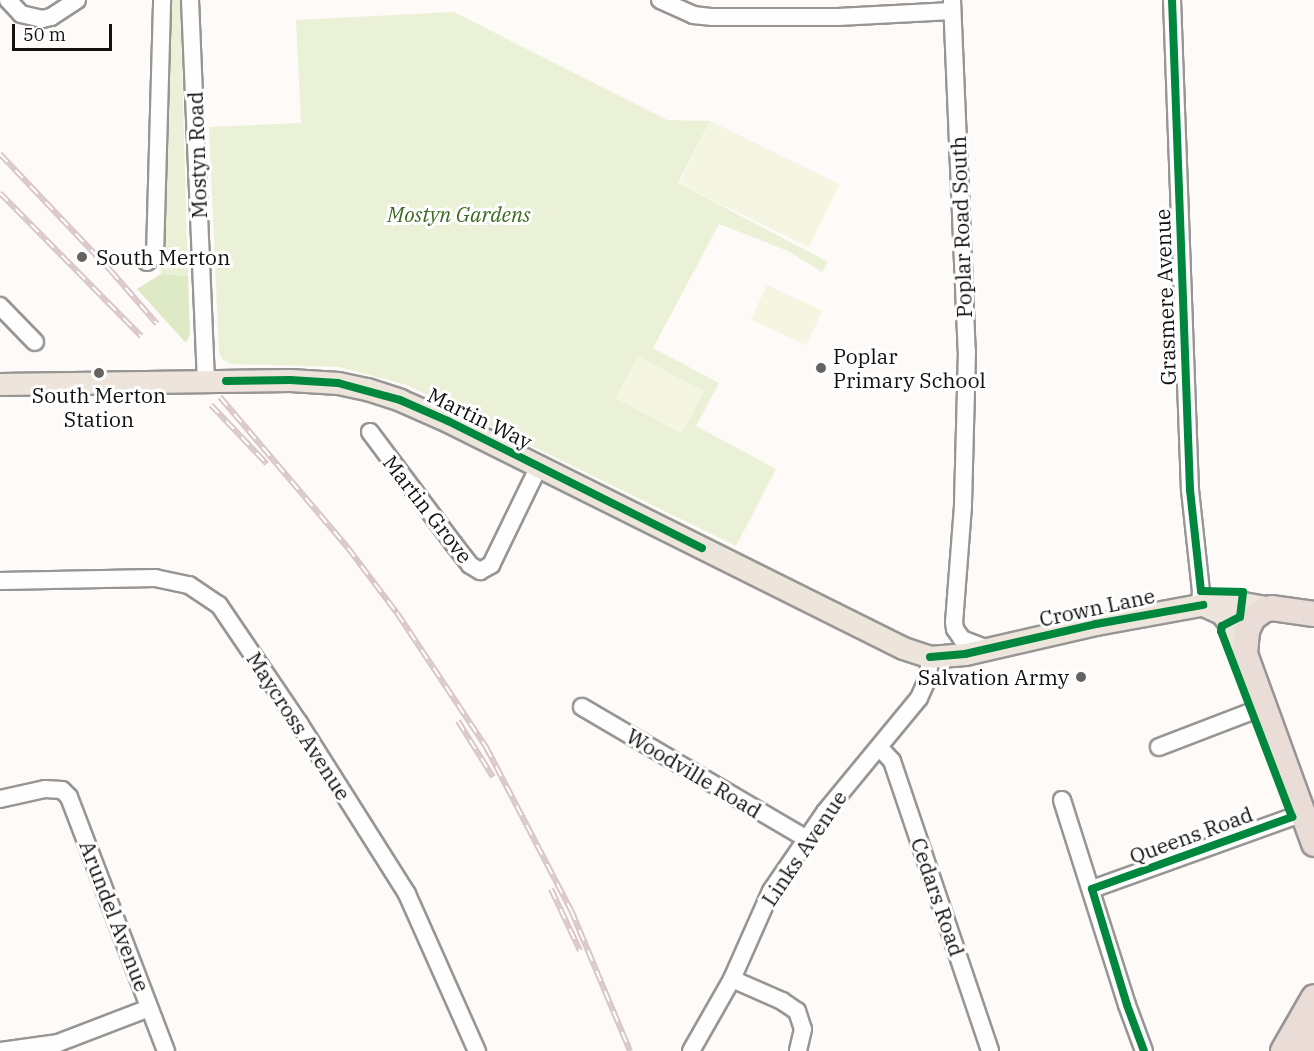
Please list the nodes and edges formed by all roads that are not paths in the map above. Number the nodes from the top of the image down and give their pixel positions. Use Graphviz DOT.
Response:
graph roads {
  1 [pos="8,0"];
  2 [pos="77,0"];
  3 [pos="162,0"];
  4 [pos="190,0"];
  5 [pos="660,0"];
  6 [pos="1172,0"];
  7 [pos="952,6"];
  8 [pos="147,262"];
  9 [pos="0,306"];
  10 [pos="35,342"];
  11 [pos="206,381"];
  12 [pos="0,384"];
  13 [pos="370,432"];
  14 [pos="539,466"];
  15 [pos="0,581"];
  16 [pos="1202,605"];
  17 [pos="1272,608"];
  18 [pos="1314,614"];
  19 [pos="988,649"];
  20 [pos="1245,654"];
  21 [pos="930,657"];
  22 [pos="1263,706"];
  23 [pos="582,707"];
  24 [pos="879,747"];
  25 [pos="1159,747"];
  26 [pos="0,799"];
  27 [pos="1062,800"];
  28 [pos="1303,813"];
  29 [pos="805,838"];
  30 [pos="1314,844"];
  31 [pos="1092,889"];
  32 [pos="732,979"];
  33 [pos="1314,997"];
  34 [pos="149,1008"];
  35 [pos="1314,1032"];
  36 [pos="1,1051"];
  37 [pos="165,1051"];
  38 [pos="477,1051"];
  39 [pos="691,1051"];
  40 [pos="798,1051"];
  41 [pos="990,1051"];
  42 [pos="1144,1051"];
  43 [pos="1283,1051"];
  44 [pos="1304,1051"];
  1 -- 2 [label="street"];
  3 -- 8 [label="street, Mostyn Road"];
  4 -- 11 [label="street, Mostyn Road"];
  5 -- 7 [label="street"];
  6 -- 16 [label="street, Grasmere Avenue"];
  7 -- 19 [label="street, Poplar Road South"];
  9 -- 10 [label="street"];
  11 -- 12 [label="main road, Martin Way"];
  11 -- 14 [label="main road, Martin Way"];
  13 -- 14 [label="street, Martin Grove"];
  14 -- 21 [label="main road, Martin Way"];
  15 -- 38 [label="street, Maycross Avenue"];
  16 -- 17 [label="main road, Crown Lane"];
  16 -- 19 [label="main road, Crown Lane"];
  16 -- 20 [label="main road"];
  17 -- 18 [label="highway, Crown Lane"];
  17 -- 20 [label="highway"];
  19 -- 21 [label="main road, Crown Lane"];
  20 -- 22 [label="highway"];
  21 -- 24 [label="street, Links Avenue"];
  22 -- 25 [label="street"];
  22 -- 28 [label="highway"];
  23 -- 29 [label="street, Woodville Road"];
  24 -- 29 [label="street, Links Avenue"];
  24 -- 41 [label="street, Cedars Road"];
  26 -- 34 [label="street, Arundel Avenue"];
  27 -- 31 [label="street"];
  28 -- 30 [label="highway"];
  28 -- 31 [label="street, Queens Road"];
  29 -- 32 [label="street, Links Avenue"];
  31 -- 42 [label="street"];
  32 -- 39 [label="street, Links Avenue"];
  32 -- 40 [label="street"];
  33 -- 43 [label="highway"];
  34 -- 36 [label="street"];
  34 -- 37 [label="street, Arundel Avenue"];
  35 -- 44 [label="highway"];
}
